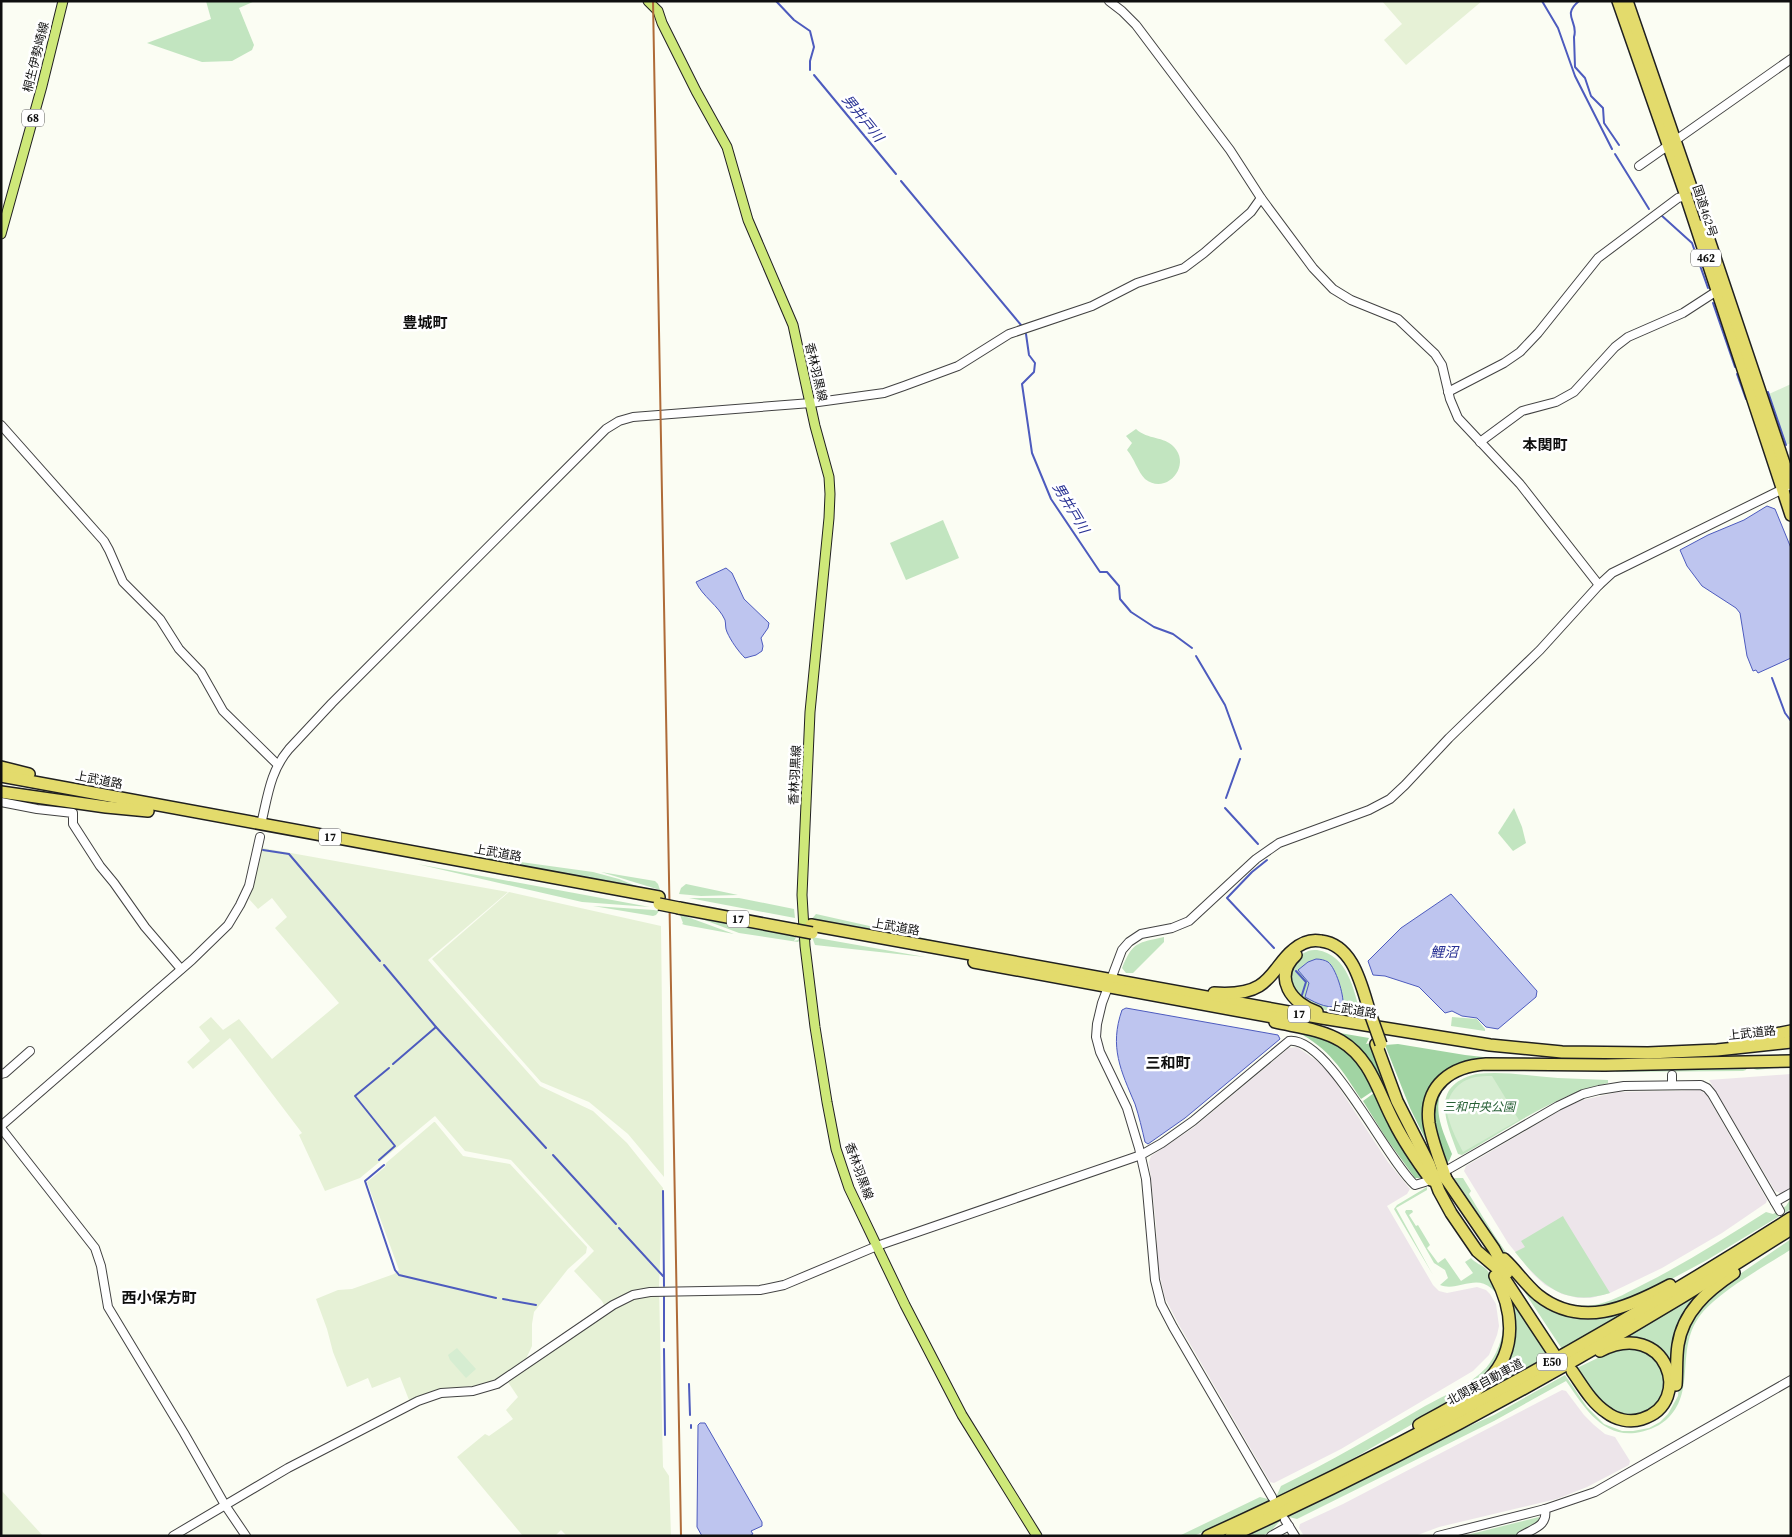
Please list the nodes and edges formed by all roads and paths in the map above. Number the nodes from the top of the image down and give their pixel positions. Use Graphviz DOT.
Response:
graph roads {
  1 [pos="63,1"];
  2 [pos="648,1"];
  3 [pos="1109,1"];
  4 [pos="1618,1"];
  5 [pos="1627,1"];
  6 [pos="1791,58"];
  7 [pos="1672,143"];
  8 [pos="1639,166"];
  9 [pos="1686,196"];
  10 [pos="1261,198"];
  11 [pos="1,234"];
  12 [pos="1720,289"];
  13 [pos="1448,392"];
  14 [pos="811,403"];
  15 [pos="1,425"];
  16 [pos="1480,442"];
  17 [pos="1788,486"];
  18 [pos="1791,515"];
  19 [pos="1599,585"];
  20 [pos="277,764"];
  21 [pos="1,767"];
  22 [pos="1,776"];
  23 [pos="1,783"];
  24 [pos="1,792"];
  25 [pos="1,802"];
  26 [pos="147,807"];
  27 [pos="262,820"];
  28 [pos="260,838"];
  29 [pos="181,969"];
  30 [pos="1109,983"];
  31 [pos="1156,987"];
  32 [pos="1245,1012"];
  33 [pos="1369,1015"];
  34 [pos="1791,1031"];
  35 [pos="1403,1032"];
  36 [pos="1791,1042"];
  37 [pos="1378,1044"];
  38 [pos="1791,1050"];
  39 [pos="30,1052"];
  40 [pos="1648,1053"];
  41 [pos="1684,1060"];
  42 [pos="1791,1060"];
  43 [pos="1636,1061"];
  44 [pos="1661,1065"];
  45 [pos="1,1074"];
  46 [pos="1672,1075"];
  47 [pos="1672,1086"];
  48 [pos="1,1127"];
  49 [pos="1141,1155"];
  50 [pos="1447,1174"];
  51 [pos="1426,1182"];
  52 [pos="1439,1192"];
  53 [pos="1791,1193"];
  54 [pos="1775,1202"];
  55 [pos="1780,1211"];
  56 [pos="1791,1218"];
  57 [pos="1777,1227"];
  58 [pos="1791,1229"];
  59 [pos="1791,1233"];
  60 [pos="877,1246"];
  61 [pos="1494,1249"];
  62 [pos="1483,1257"];
  63 [pos="1791,1380"];
  64 [pos="1492,1406"];
  65 [pos="1320,1484"];
  66 [pos="1272,1497"];
  67 [pos="224,1505"];
  68 [pos="1545,1509"];
  69 [pos="173,1536"];
  70 [pos="246,1536"];
  71 [pos="1037,1536"];
  72 [pos="1208,1536"];
  73 [pos="1230,1536"];
  74 [pos="1271,1536"];
  75 [pos="1295,1536"];
  76 [pos="1438,1536"];
  77 [pos="1521,1536"];
  1 -- 11 [label="main road, 桐生伊勢崎線 / 68"];
  2 -- 14 [label="main road, 香林羽黒線"];
  3 -- 10 [label="street"];
  4 -- 7 [label="highway, 国道462号 / 462"];
  5 -- 7 [label="highway, 国道462号 / 462"];
  6 -- 7 [label="street"];
  7 -- 8 [label="street"];
  7 -- 9 [label="highway, 国道462号 / 462"];
  7 -- 12 [label="highway, 国道462号 / 462"];
  9 -- 12 [label="highway, 国道462号 / 462"];
  9 -- 13 [label="street"];
  10 -- 13 [label="street"];
  10 -- 14 [label="street"];
  12 -- 16 [label="street"];
  12 -- 17 [label="highway, 国道462号 / 462"];
  13 -- 16 [label="street"];
  14 -- 20 [label="street"];
  14 -- 60 [label="main road, 香林羽黒線"];
  15 -- 20 [label="street"];
  16 -- 19 [label="street"];
  17 -- 18 [label="highway, 国道462号 / 462"];
  17 -- 19 [label="street"];
  19 -- 30 [label="street"];
  20 -- 27 [label="street"];
  21 -- 26 [label="highway"];
  22 -- 26 [label="highway, 上武道路 / 17"];
  23 -- 26 [label="highway, 上武道路 / 17"];
  24 -- 26 [label="highway"];
  25 -- 29 [label="street"];
  26 -- 30 [label="highway, 上武道路 / 17, bridge"];
  28 -- 29 [label="street"];
  29 -- 48 [label="street"];
  30 -- 31 [label="highway, 上武道路 / 17"];
  30 -- 32 [label="highway, 上武道路 / 17"];
  30 -- 49 [label="street"];
  31 -- 33 [label="highway"];
  31 -- 35 [label="highway, 上武道路 / 17"];
  32 -- 43 [label="highway, 上武道路 / 17"];
  32 -- 52 [label="highway"];
  33 -- 35 [label="highway"];
  33 -- 37 [label="highway, bridge"];
  34 -- 40 [label="highway"];
  35 -- 40 [label="highway, 上武道路 / 17"];
  36 -- 40 [label="highway, 上武道路 / 17"];
  37 -- 50 [label="highway"];
  37 -- 52 [label="highway"];
  38 -- 41 [label="highway, 上武道路 / 17"];
  39 -- 45 [label="street"];
  41 -- 43 [label="highway, 上武道路 / 17"];
  41 -- 44 [label="highway"];
  42 -- 44 [label="highway"];
  43 -- 44 [label="highway"];
  44 -- 50 [label="highway"];
  46 -- 47 [label="street"];
  47 -- 50 [label="street"];
  47 -- 54 [label="street"];
  48 -- 67 [label="street"];
  49 -- 51 [label="street"];
  49 -- 60 [label="street"];
  49 -- 66 [label="street"];
  50 -- 61 [label="highway"];
  52 -- 62 [label="highway"];
  53 -- 54 [label="street"];
  54 -- 55 [label="street"];
  56 -- 57 [label="highway, 北関東自動車道 / E50"];
  57 -- 61 [label="highway"];
  57 -- 65 [label="highway, 北関東自動車道 / E50"];
  58 -- 64 [label="highway, 北関東自動車道 / E50"];
  59 -- 64 [label="highway"];
  60 -- 67 [label="street"];
  60 -- 71 [label="main road, 香林羽黒線"];
  61 -- 62 [label="highway"];
  62 -- 65 [label="highway"];
  63 -- 68 [label="street"];
  64 -- 73 [label="highway, 北関東自動車道 / E50"];
  65 -- 72 [label="highway, 北関東自動車道 / E50"];
  67 -- 69 [label="street"];
  67 -- 70 [label="street"];
  68 -- 76 [label="street"];
  68 -- 77 [label="street"];
  74 -- 75 [label="street"];
}
